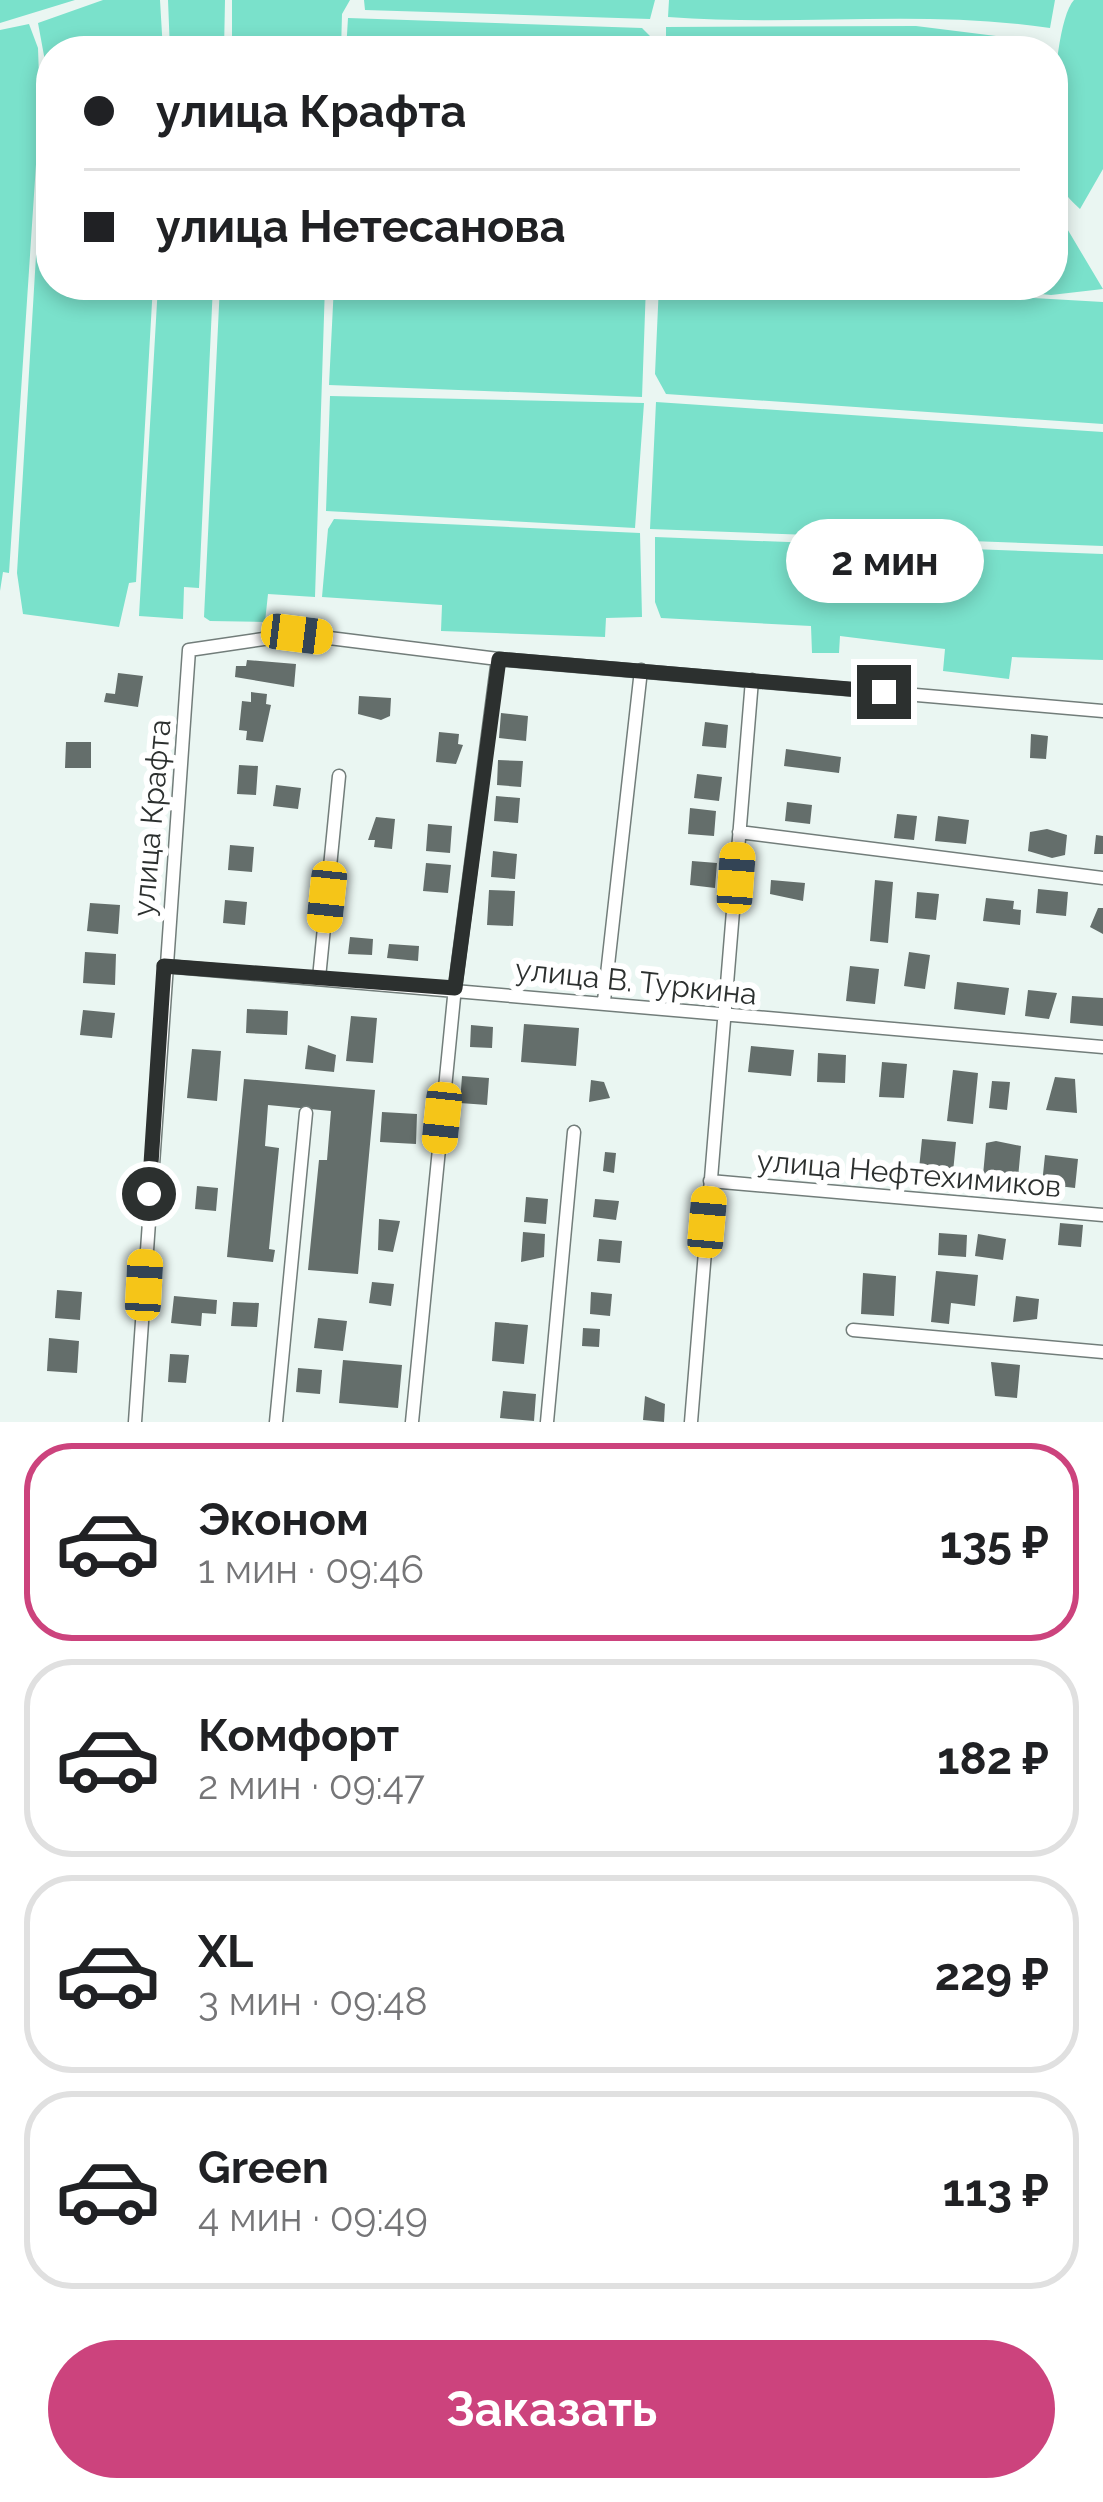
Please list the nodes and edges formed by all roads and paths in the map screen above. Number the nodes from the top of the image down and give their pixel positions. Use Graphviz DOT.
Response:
graph roads {
  1 [pos="499,659"];
  2 [pos="641,670"];
  3 [pos="752,680"];
  4 [pos="1103,711"];
  5 [pos="339,776"];
  6 [pos="739,832"];
  7 [pos="1103,878"];
  8 [pos="164,966"];
  9 [pos="320,978"];
  10 [pos="455,988"];
  11 [pos="604,1000"];
  12 [pos="724,1017"];
  13 [pos="1103,1047"];
  14 [pos="306,1113"];
  15 [pos="574,1132"];
  16 [pos="710,1181"];
  17 [pos="1103,1215"];
  18 [pos="853,1330"];
  19 [pos="1103,1352"];
  20 [pos="135,1422"];
  21 [pos="276,1422"];
  22 [pos="412,1422"];
  23 [pos="547,1422"];
  24 [pos="691,1422"];
  1 -- 2 [label="street"];
  1 -- 8 [label="street, улица Крафта"];
  1 -- 10 [label="street"];
  2 -- 3 [label="street"];
  2 -- 11 [label="street"];
  3 -- 4 [label="street"];
  3 -- 6 [label="street"];
  5 -- 9 [label="street"];
  6 -- 7 [label="street"];
  6 -- 12 [label="street"];
  8 -- 9 [label="street, улица В. Туркина"];
  8 -- 20 [label="street, улица Крафта"];
  9 -- 10 [label="street, улица В. Туркина"];
  10 -- 11 [label="street, улица В. Туркина"];
  10 -- 22 [label="street"];
  11 -- 12 [label="street, улица В. Туркина"];
  12 -- 13 [label="street, улица В. Туркина"];
  12 -- 16 [label="street"];
  14 -- 21 [label="street"];
  15 -- 23 [label="street"];
  16 -- 17 [label="street, улица Нефтехимиков"];
  16 -- 24 [label="street"];
  18 -- 19 [label="street"];
}
